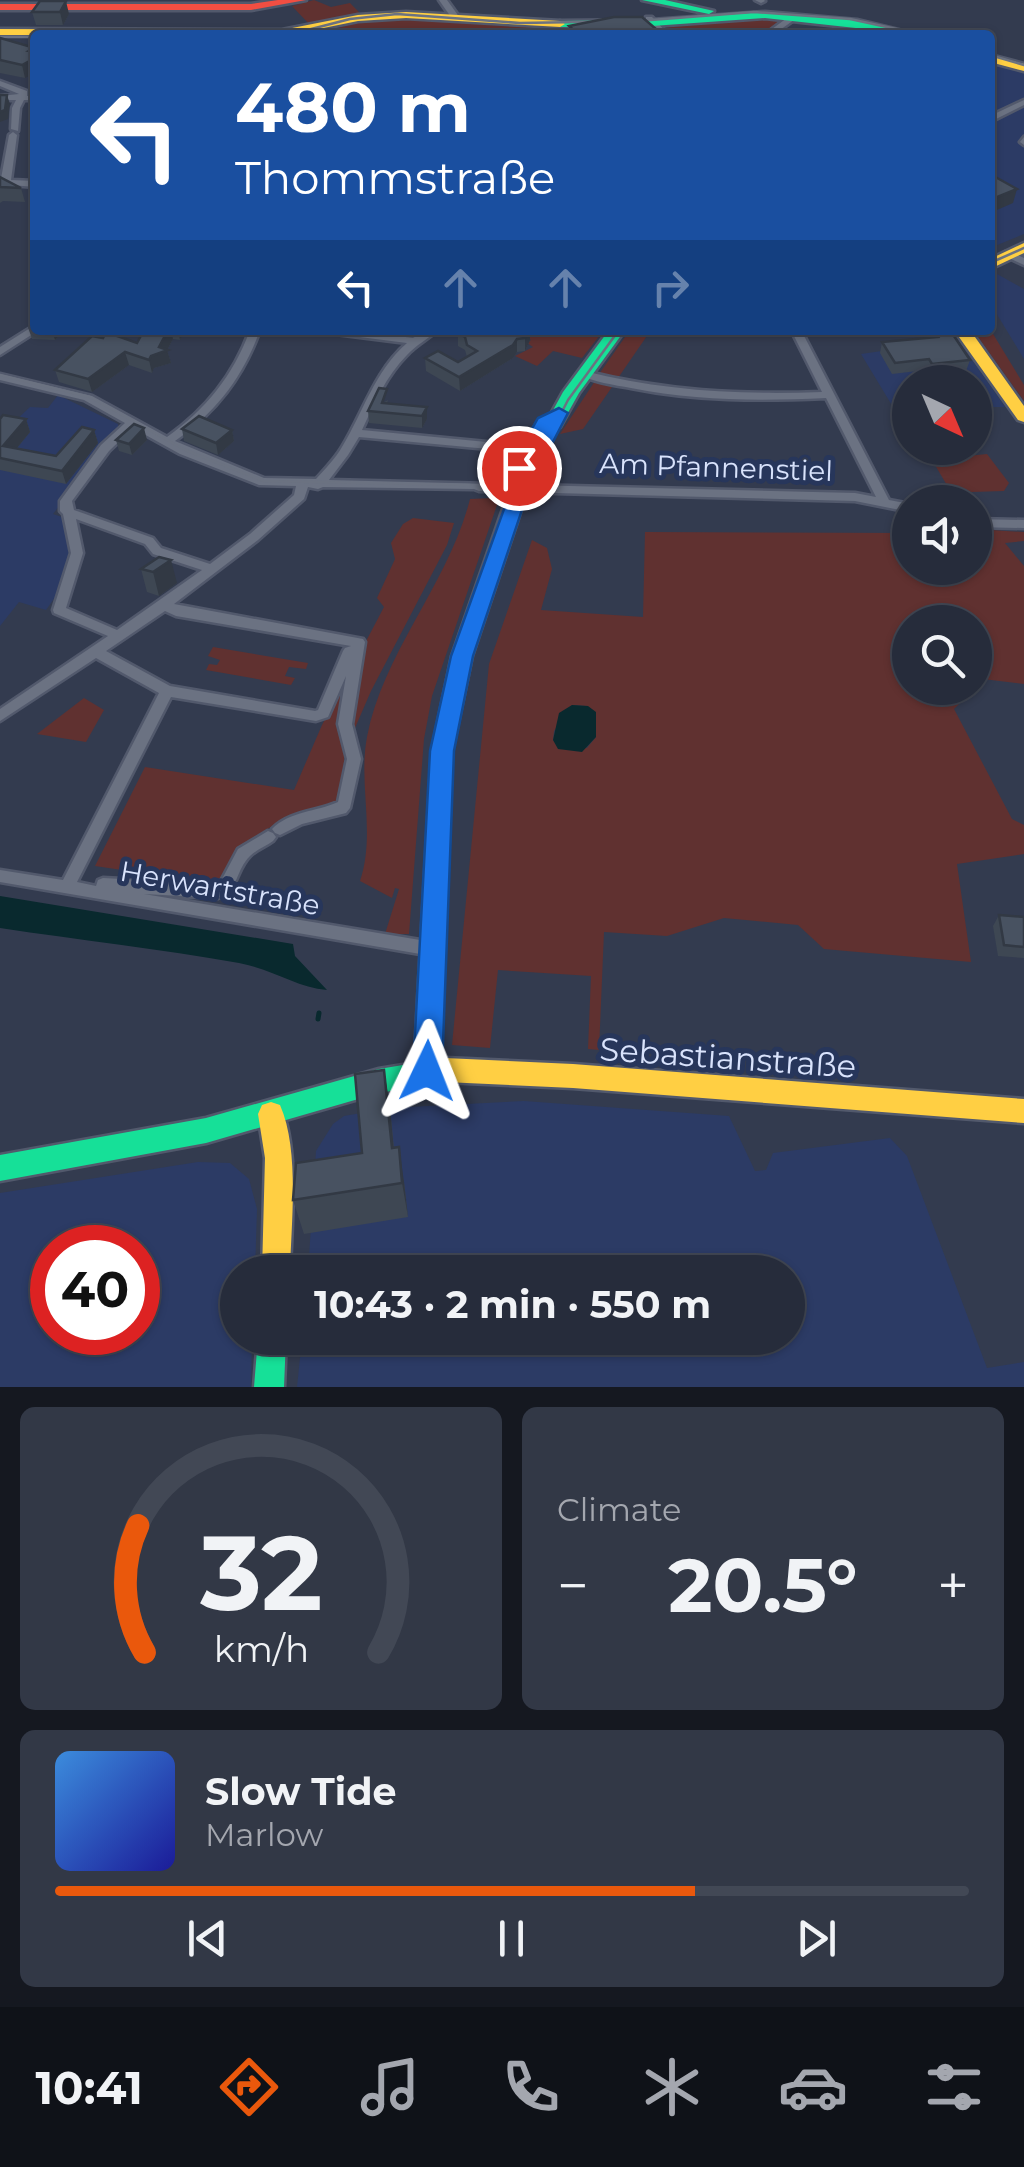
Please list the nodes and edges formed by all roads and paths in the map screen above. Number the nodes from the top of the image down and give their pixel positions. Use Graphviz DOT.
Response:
graph roads {
  1 [pos="442,0"];
  2 [pos="160,2"];
  3 [pos="292,2"];
  4 [pos="0,7"];
  5 [pos="763,10"];
  6 [pos="651,17"];
  7 [pos="456,18"];
  8 [pos="881,25"];
  9 [pos="843,27"];
  10 [pos="150,30"];
  11 [pos="304,30"];
  12 [pos="316,30"];
  13 [pos="897,30"];
  14 [pos="906,30"];
  15 [pos="0,32"];
  16 [pos="30,33"];
  17 [pos="0,40"];
  18 [pos="30,40"];
  19 [pos="995,57"];
  20 [pos="1024,66"];
  21 [pos="0,84"];
  22 [pos="23,96"];
  23 [pos="30,97"];
  24 [pos="0,98"];
  25 [pos="1024,102"];
  26 [pos="995,116"];
  27 [pos="0,127"];
  28 [pos="14,132"];
  29 [pos="0,146"];
  30 [pos="3,182"];
  31 [pos="30,184"];
  32 [pos="30,331"];
  33 [pos="253,335"];
  34 [pos="387,335"];
  35 [pos="424,335"];
  36 [pos="612,335"];
  37 [pos="799,335"];
  38 [pos="966,335"];
  39 [pos="413,341"];
  40 [pos="0,352"];
  41 [pos="584,374"];
  42 [pos="0,376"];
  43 [pos="831,395"];
  44 [pos="559,413"];
  45 [pos="1024,417"];
  46 [pos="133,422"];
  47 [pos="355,432"];
  48 [pos="167,442"];
  49 [pos="528,450"];
  50 [pos="302,485"];
  51 [pos="318,485"];
  52 [pos="520,486"];
  53 [pos="71,494"];
  54 [pos="884,501"];
  55 [pos="892,503"];
  56 [pos="66,511"];
  57 [pos="992,523"];
  58 [pos="1024,524"];
  59 [pos="70,528"];
  60 [pos="213,569"];
  61 [pos="164,605"];
  62 [pos="118,636"];
  63 [pos="356,642"];
  64 [pos="97,652"];
  65 [pos="167,691"];
  66 [pos="0,716"];
  67 [pos="0,876"];
  68 [pos="69,886"];
  69 [pos="432,949"];
  70 [pos="427,1071"];
  71 [pos="1024,1111"];
  72 [pos="271,1114"];
  73 [pos="0,1168"];
  74 [pos="276,1255"];
  75 [pos="271,1355"];
  76 [pos="269,1387"];
  1 -- 7 [label="street"];
  2 -- 3 [label="main road"];
  2 -- 4 [label="main road"];
  2 -- 10 [label="main road"];
  3 -- 11 [label="main road"];
  5 -- 6 [label="main road"];
  5 -- 6 [label="main road"];
  5 -- 8 [label="main road"];
  5 -- 9 [label="main road"];
  6 -- 7 [label="main road"];
  7 -- 12 [label="main road"];
  8 -- 9 [label="main road"];
  8 -- 13 [label="main road"];
  8 -- 14 [label="main road"];
  15 -- 16 [label="main road"];
  17 -- 18 [label="main road"];
  19 -- 20 [label="main road"];
  21 -- 22 [label="street"];
  22 -- 23 [label="street"];
  22 -- 24 [label="street"];
  22 -- 28 [label="street"];
  25 -- 26 [label="street"];
  27 -- 28 [label="street"];
  28 -- 29 [label="street"];
  28 -- 30 [label="street"];
  30 -- 31 [label="street"];
  32 -- 40 [label="street"];
  33 -- 48 [label="street"];
  34 -- 39 [label="street"];
  35 -- 39 [label="street"];
  36 -- 41 [label="main road"];
  37 -- 43 [label="street"];
  38 -- 45 [label="main road"];
  39 -- 47 [label="street"];
  41 -- 43 [label="street"];
  41 -- 44 [label="main road"];
  42 -- 46 [label="street, Am Pfannenstiel"];
  43 -- 54 [label="street"];
  44 -- 49 [label="main road"];
  44 -- 52 [label="main road"];
  46 -- 48 [label="street, Am Pfannenstiel"];
  46 -- 53 [label="street"];
  47 -- 49 [label="street"];
  47 -- 51 [label="street"];
  48 -- 50 [label="street, Am Pfannenstiel"];
  49 -- 52 [label="main road"];
  50 -- 51 [label="street, Am Pfannenstiel"];
  50 -- 60 [label="street"];
  51 -- 52 [label="street, Am Pfannenstiel"];
  52 -- 54 [label="street, Am Pfannenstiel"];
  52 -- 69 [label="main road"];
  53 -- 56 [label="street"];
  54 -- 55 [label="street, Am Pfannenstiel"];
  56 -- 59 [label="street"];
  56 -- 60 [label="street"];
  57 -- 58 [label="street"];
  59 -- 62 [label="street"];
  60 -- 61 [label="street"];
  61 -- 62 [label="street"];
  61 -- 63 [label="street"];
  62 -- 64 [label="street"];
  63 -- 65 [label="street"];
  63 -- 68 [label="street"];
  64 -- 65 [label="street"];
  64 -- 66 [label="street"];
  65 -- 68 [label="street"];
  67 -- 68 [label="street, Herwartstraße"];
  68 -- 69 [label="street, Herwartstraße"];
  69 -- 70 [label="main road"];
  70 -- 71 [label="main road, Sebastianstraße"];
  70 -- 72 [label="main road, Sebastianstraße"];
  72 -- 73 [label="main road, Sebastianstraße"];
  72 -- 74 [label="main road"];
  75 -- 76 [label="main road"];
}
